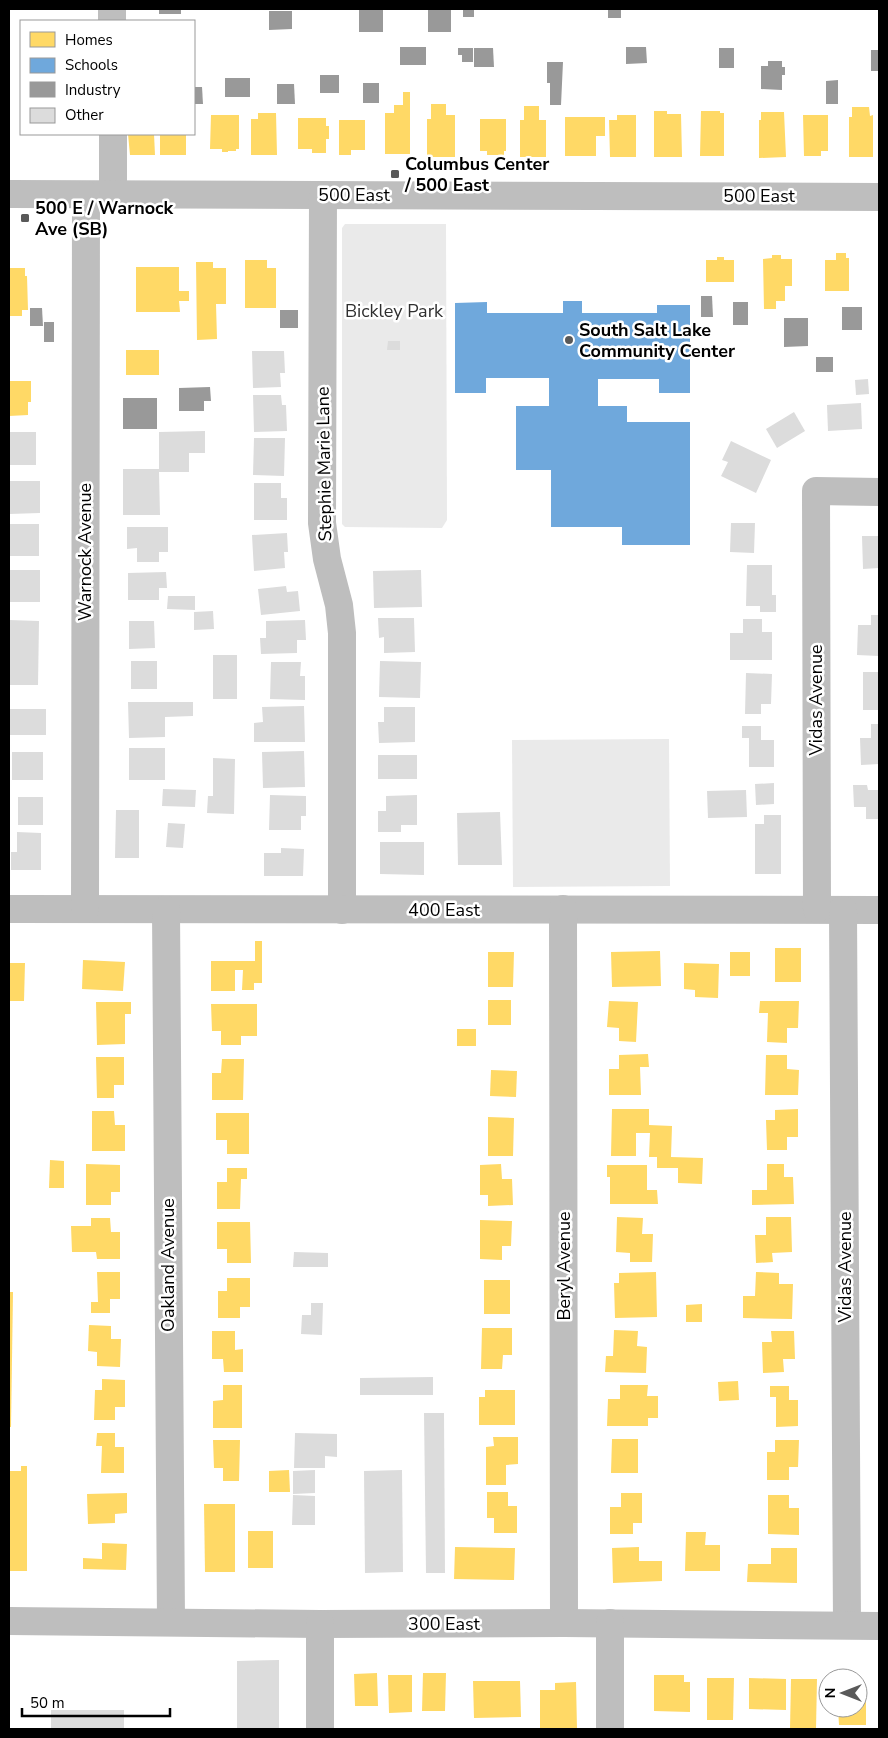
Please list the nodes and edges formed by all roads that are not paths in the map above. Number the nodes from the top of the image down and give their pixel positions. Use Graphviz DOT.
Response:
graph roads {
  1 [pos="113,135"];
  2 [pos="9,194"];
  3 [pos="86,195"];
  4 [pos="113,195"];
  5 [pos="323,195"];
  6 [pos="879,197"];
  7 [pos="879,492"];
  8 [pos="9,909"];
  9 [pos="85,909"];
  10 [pos="563,909"];
  11 [pos="830,909"];
  12 [pos="166,910"];
  13 [pos="342,910"];
  14 [pos="879,910"];
  15 [pos="9,1621"];
  16 [pos="171,1621"];
  17 [pos="564,1623"];
  18 [pos="610,1623"];
  19 [pos="320,1624"];
  20 [pos="847,1625"];
  21 [pos="879,1626"];
  22 [pos="320,1729"];
  23 [pos="610,1729"];
  1 -- 4 [label="street"];
  2 -- 3 [label="street, 500 East"];
  3 -- 4 [label="street, 500 East"];
  3 -- 9 [label="street, Warnock Avenue"];
  4 -- 5 [label="street, 500 East"];
  5 -- 6 [label="street, 500 East"];
  5 -- 13 [label="street, Stephie Marie Lane"];
  7 -- 11 [label="street, Vidas Avenue"];
  8 -- 9 [label="street, 400 East"];
  9 -- 12 [label="street, 400 East"];
  10 -- 11 [label="street, 400 East"];
  10 -- 13 [label="street, 400 East"];
  10 -- 17 [label="street, Beryl Avenue"];
  11 -- 14 [label="street, 400 East"];
  11 -- 20 [label="street, Vidas Avenue"];
  12 -- 13 [label="street, 400 East"];
  12 -- 16 [label="street, Oakland Avenue"];
  15 -- 16 [label="street, 300 East"];
  16 -- 19 [label="street, 300 East"];
  17 -- 18 [label="street, 300 East"];
  17 -- 19 [label="street, 300 East"];
  18 -- 20 [label="street, 300 East"];
  18 -- 23 [label="street"];
  19 -- 22 [label="street"];
  20 -- 21 [label="street, 300 East"];
}
